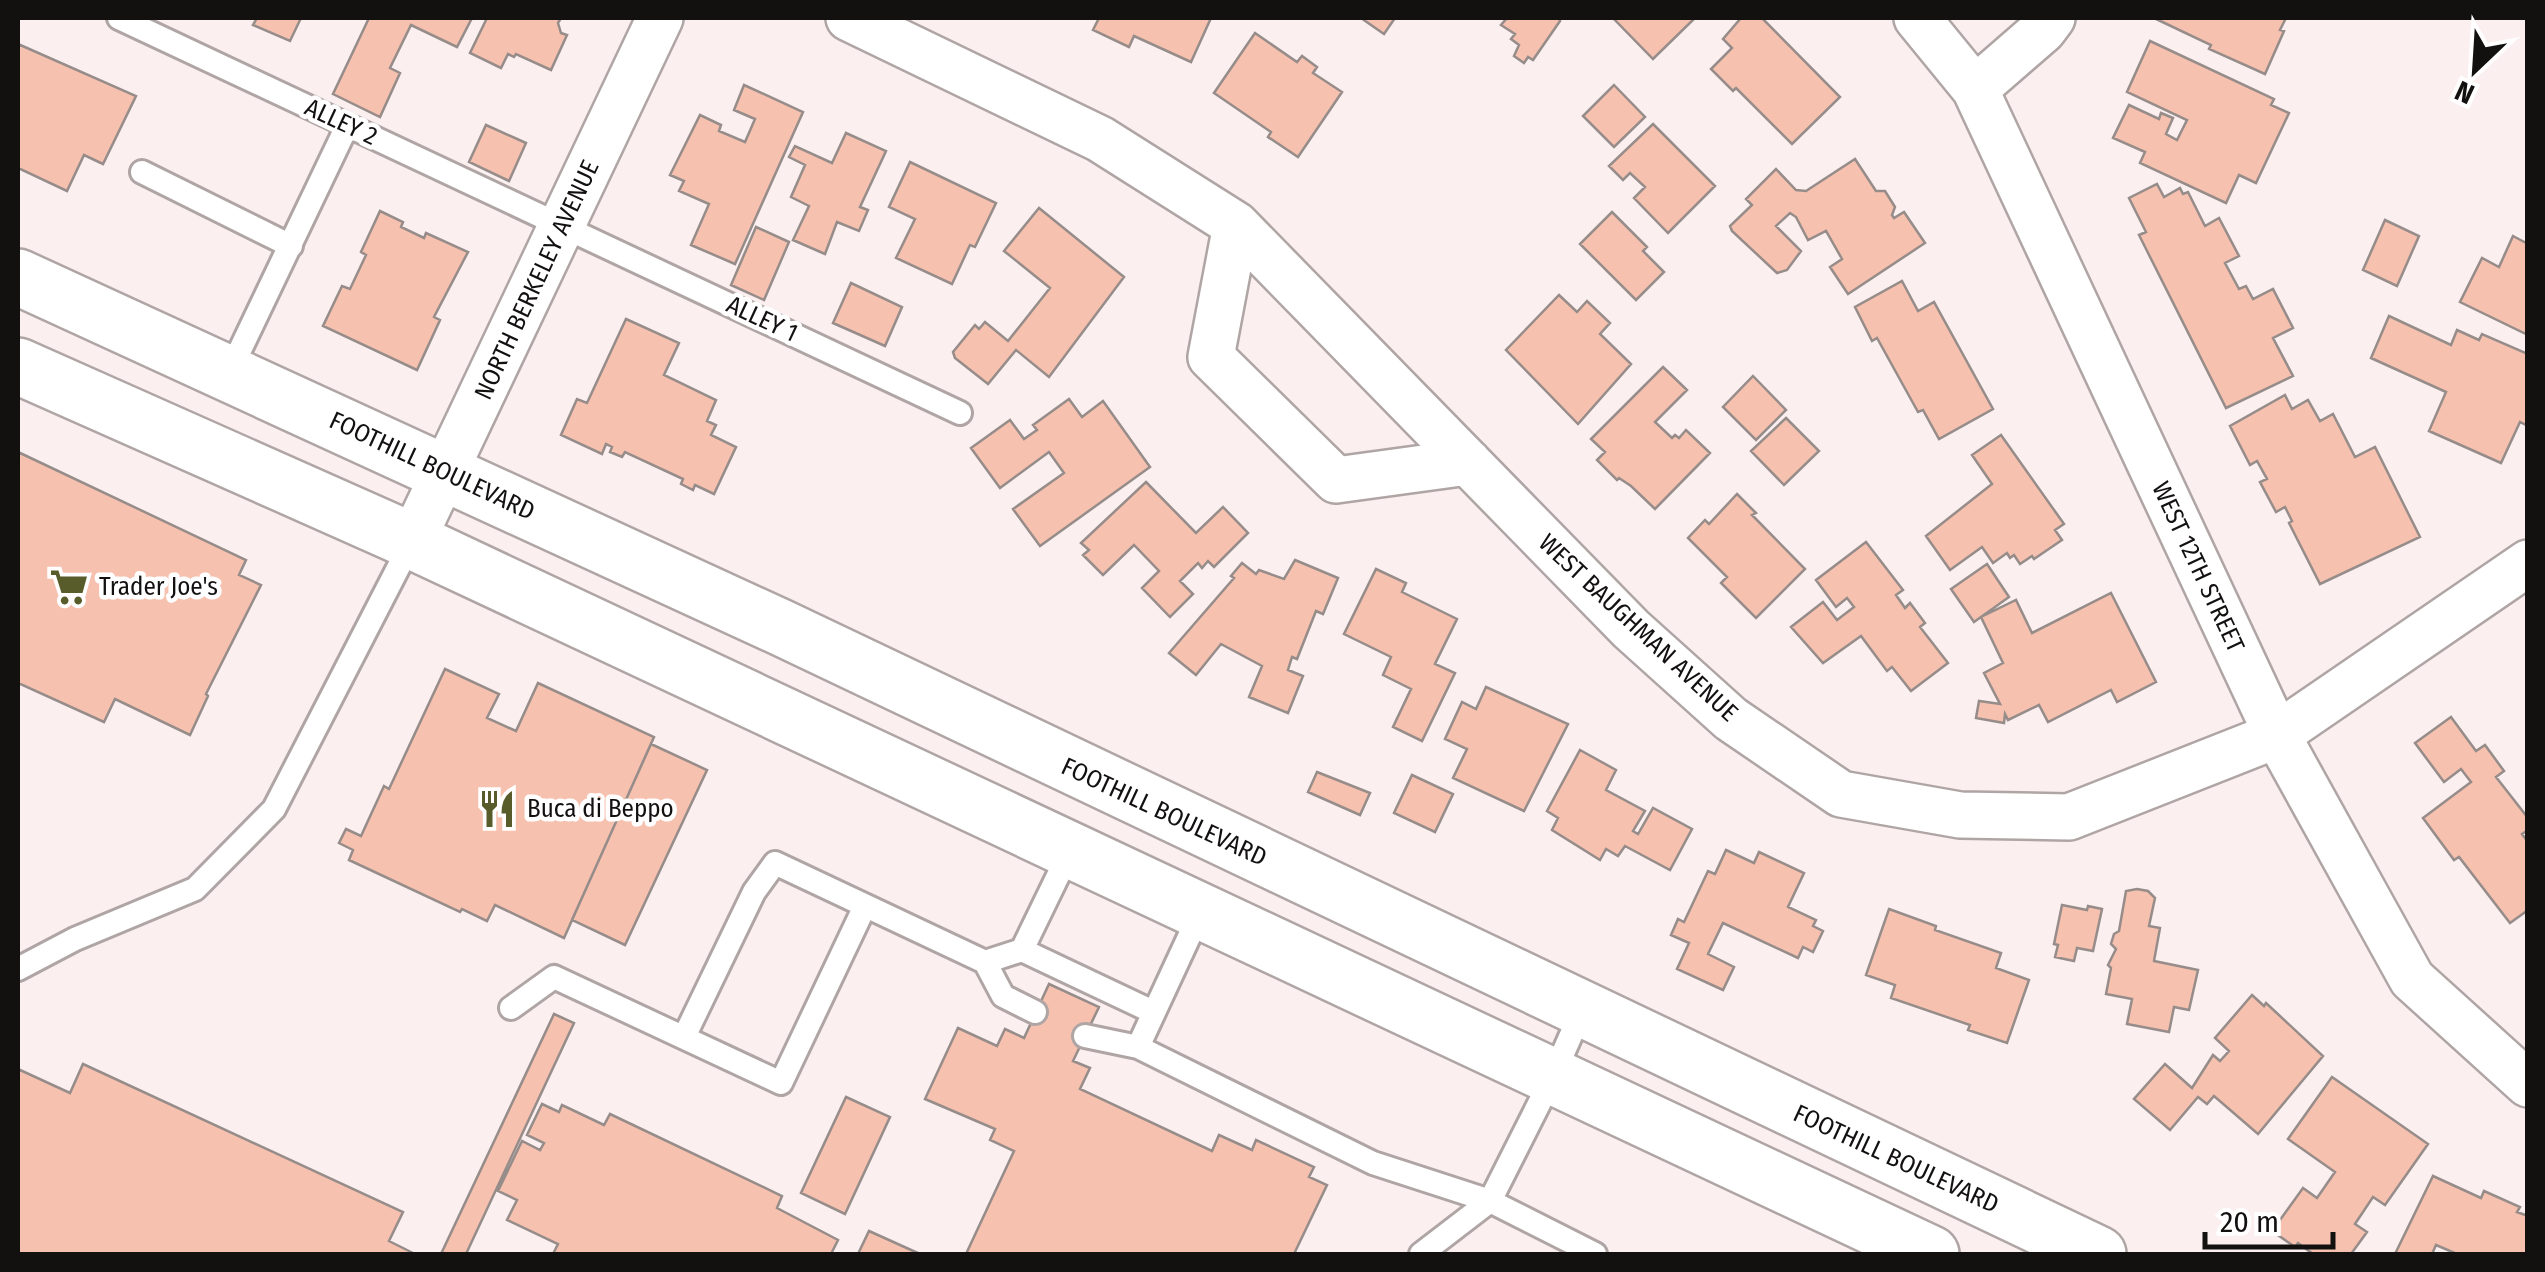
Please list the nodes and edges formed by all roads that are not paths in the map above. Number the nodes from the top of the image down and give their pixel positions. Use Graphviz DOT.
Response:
graph roads {
  1 [pos="119,18"];
  2 [pos="660,18"];
  3 [pos="849,18"];
  4 [pos="1917,18"];
  5 [pos="2052,18"];
  6 [pos="1975,89"];
  7 [pos="346,126"];
  8 [pos="142,172"];
  9 [pos="563,225"];
  10 [pos="1236,225"];
  11 [pos="291,246"];
  12 [pos="18,277"];
  13 [pos="18,366"];
  14 [pos="229,373"];
  15 [pos="960,413"];
  16 [pos="1468,462"];
  17 [pos="447,473"];
  18 [pos="412,540"];
  19 [pos="2528,563"];
  20 [pos="2277,736"];
  21 [pos="1071,849"];
  22 [pos="865,906"];
  23 [pos="1201,911"];
  24 [pos="1022,950"];
  25 [pos="985,962"];
  26 [pos="18,969"];
  27 [pos="511,1008"];
  28 [pos="1582,1010"];
  29 [pos="1035,1012"];
  30 [pos="1153,1012"];
  31 [pos="1085,1036"];
  32 [pos="684,1037"];
  33 [pos="1138,1047"];
  34 [pos="1553,1076"];
  35 [pos="2528,1084"];
  36 [pos="1490,1201"];
  37 [pos="1434,1250"];
  38 [pos="1595,1254"];
  39 [pos="1930,1254"];
  40 [pos="2098,1254"];
  1 -- 7 [label="lane, ALLEY 2"];
  2 -- 9 [label="street, NORTH BERKELEY AVENUE"];
  3 -- 10 [label="street, WEST BAUGHMAN AVENUE"];
  4 -- 6 [label="street, WEST 12TH STREET"];
  5 -- 6 [label="street"];
  6 -- 20 [label="street, WEST 12TH STREET"];
  7 -- 9 [label="lane, ALLEY 2"];
  7 -- 11 [label="lane"];
  8 -- 11 [label="lane"];
  9 -- 15 [label="lane, ALLEY 1"];
  9 -- 17 [label="street, NORTH BERKELEY AVENUE"];
  10 -- 16 [label="street, WEST BAUGHMAN AVENUE"];
  10 -- 16 [label="street"];
  11 -- 14 [label="lane"];
  12 -- 14 [label="main road, FOOTHILL BOULEVARD"];
  13 -- 18 [label="main road"];
  14 -- 17 [label="main road, FOOTHILL BOULEVARD"];
  16 -- 20 [label="street, WEST BAUGHMAN AVENUE"];
  17 -- 18 [label="street, NORTH BERKELEY AVENUE"];
  17 -- 28 [label="main road, FOOTHILL BOULEVARD"];
  18 -- 21 [label="main road"];
  18 -- 26 [label="lane"];
  19 -- 20 [label="street, WEST BAUGHMAN AVENUE"];
  20 -- 35 [label="street, WEST 12TH STREET"];
  21 -- 23 [label="main road"];
  21 -- 24 [label="lane"];
  22 -- 25 [label="lane"];
  22 -- 32 [label="lane"];
  22 -- 32 [label="lane"];
  23 -- 30 [label="lane"];
  23 -- 34 [label="main road"];
  24 -- 25 [label="lane"];
  24 -- 30 [label="lane"];
  25 -- 29 [label="lane"];
  27 -- 32 [label="lane"];
  28 -- 34 [label="lane"];
  28 -- 40 [label="main road, FOOTHILL BOULEVARD"];
  30 -- 33 [label="lane"];
  31 -- 33 [label="lane"];
  33 -- 36 [label="lane"];
  34 -- 36 [label="lane"];
  34 -- 39 [label="main road"];
  36 -- 37 [label="lane"];
  36 -- 38 [label="lane"];
}
